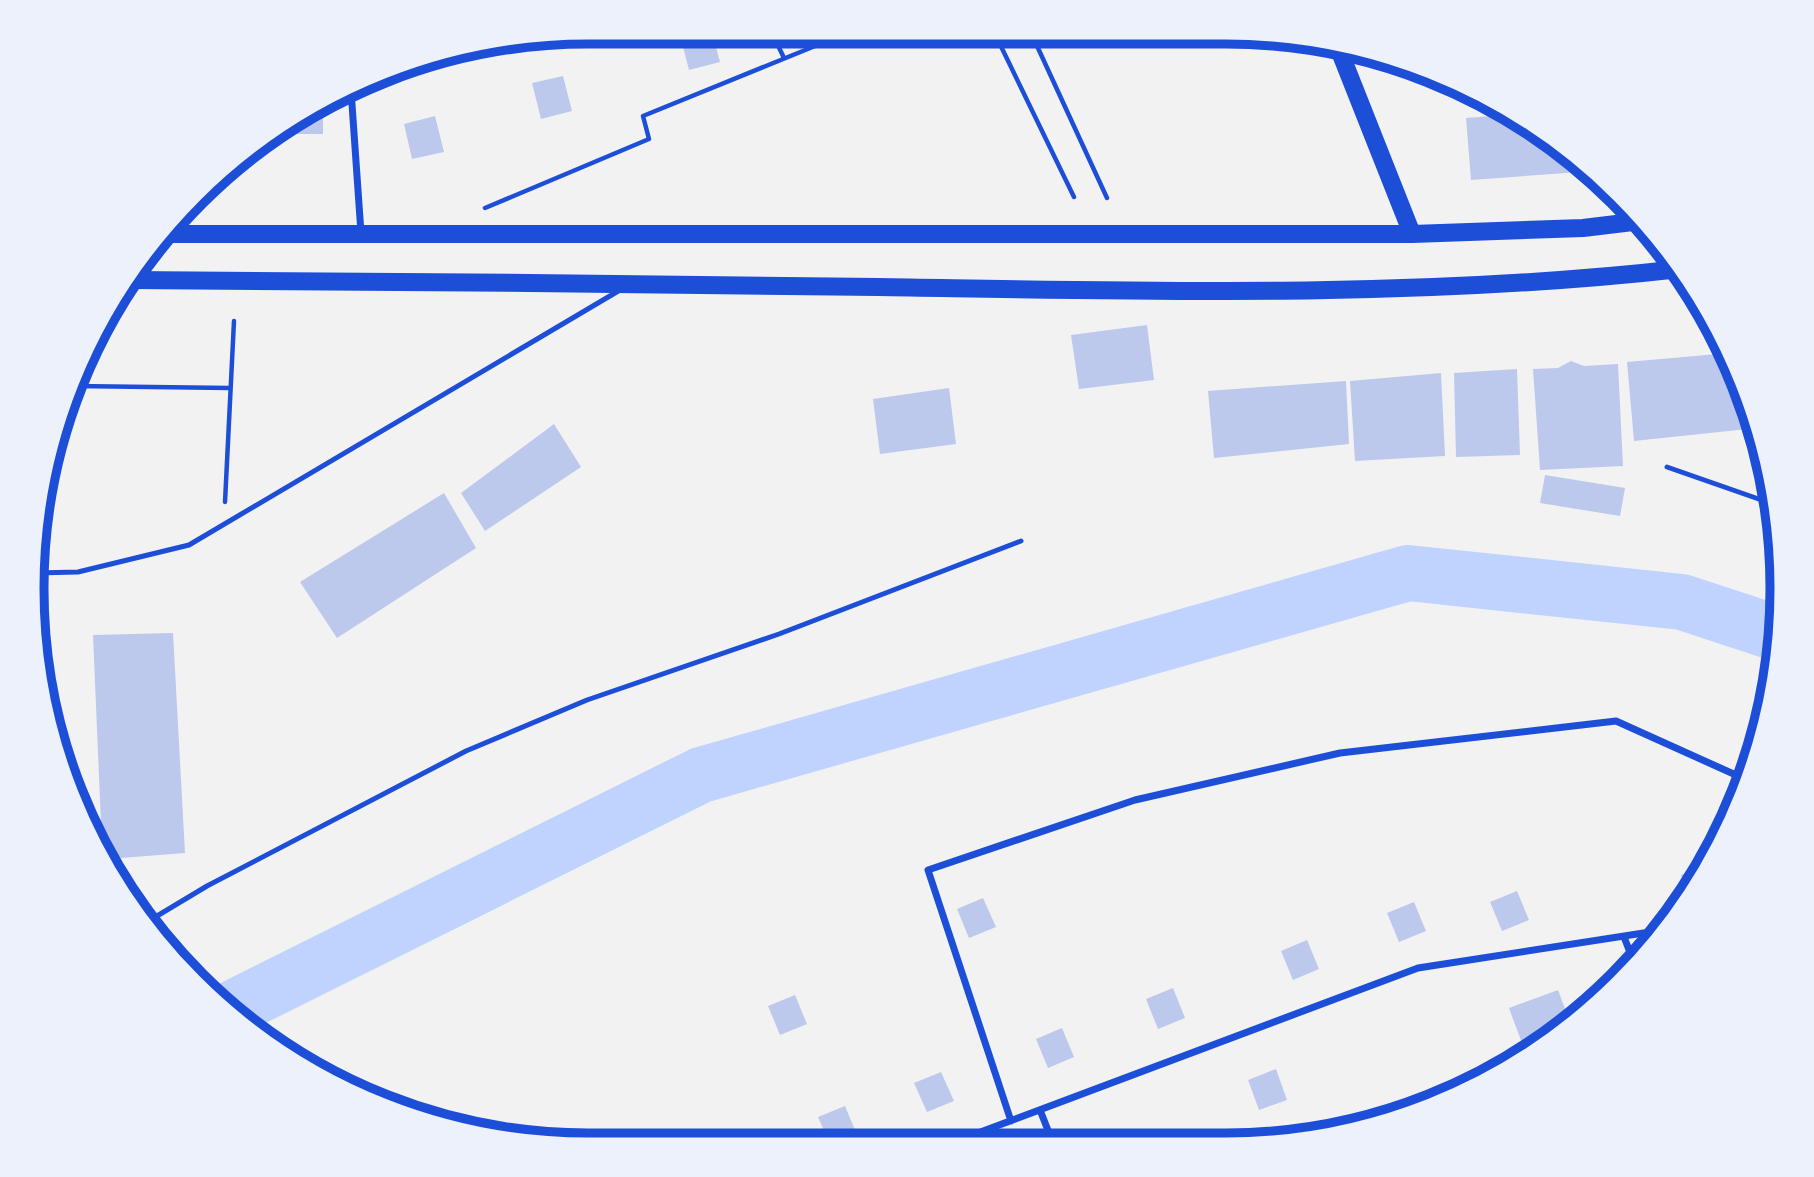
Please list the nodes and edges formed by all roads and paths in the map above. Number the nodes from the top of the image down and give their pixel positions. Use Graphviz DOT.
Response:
graph roads {
  1 [pos="777,44"];
  2 [pos="819,44"];
  3 [pos="1000,44"];
  4 [pos="1036,44"];
  5 [pos="1342,56"];
  6 [pos="784,58"];
  7 [pos="352,98"];
  8 [pos="1074,197"];
  9 [pos="1107,198"];
  10 [pos="477,211"];
  11 [pos="1629,222"];
  12 [pos="361,233"];
  13 [pos="175,234"];
  14 [pos="1412,234"];
  15 [pos="1667,270"];
  16 [pos="140,280"];
  17 [pos="631,283"];
  18 [pos="234,321"];
  19 [pos="82,387"];
  20 [pos="230,388"];
  21 [pos="1667,467"];
  22 [pos="1763,501"];
  23 [pos="224,524"];
  24 [pos="1021,541"];
  25 [pos="44,573"];
  26 [pos="1737,775"];
  27 [pos="154,918"];
  28 [pos="1648,933"];
  29 [pos="1624,937"];
  30 [pos="1630,953"];
  31 [pos="1040,1110"];
  32 [pos="1011,1121"];
  33 [pos="978,1133"];
  34 [pos="1049,1133"];
  1 -- 6 [label="path"];
  2 -- 6 [label="path"];
  3 -- 8 [label="path"];
  4 -- 9 [label="path"];
  5 -- 14 [label="main road"];
  6 -- 10 [label="path"];
  7 -- 12 [label="street"];
  11 -- 14 [label="main road"];
  12 -- 13 [label="main road"];
  12 -- 14 [label="main road"];
  15 -- 17 [label="main road"];
  16 -- 17 [label="main road"];
  17 -- 23 [label="lane"];
  18 -- 20 [label="path"];
  19 -- 20 [label="path"];
  20 -- 23 [label="path"];
  21 -- 22 [label="lane"];
  23 -- 25 [label="lane"];
  24 -- 27 [label="lane"];
  26 -- 32 [label="street"];
  28 -- 29 [label="street"];
  29 -- 30 [label="street"];
  29 -- 31 [label="street"];
  31 -- 32 [label="street"];
  31 -- 34 [label="street"];
  32 -- 33 [label="street"];
}
